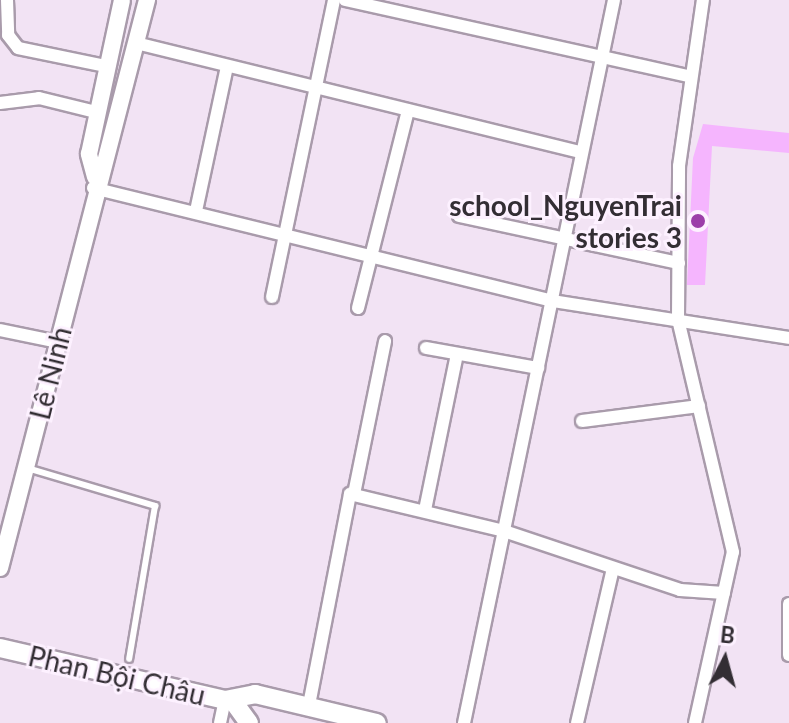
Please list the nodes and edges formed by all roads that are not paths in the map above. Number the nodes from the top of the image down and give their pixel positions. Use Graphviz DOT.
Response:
graph roads {
  1 [pos="7,0"];
  2 [pos="122,0"];
  3 [pos="147,0"];
  4 [pos="334,0"];
  5 [pos="345,0"];
  6 [pos="614,0"];
  7 [pos="703,0"];
  8 [pos="136,43"];
  9 [pos="601,57"];
  10 [pos="106,66"];
  11 [pos="227,67"];
  12 [pos="687,76"];
  13 [pos="312,89"];
  14 [pos="0,103"];
  15 [pos="408,110"];
  16 [pos="96,112"];
  17 [pos="579,152"];
  18 [pos="94,183"];
  19 [pos="196,211"];
  20 [pos="459,216"];
  21 [pos="285,232"];
  22 [pos="563,244"];
  23 [pos="373,256"];
  24 [pos="679,263"];
  25 [pos="272,297"];
  26 [pos="553,301"];
  27 [pos="358,308"];
  28 [pos="678,319"];
  29 [pos="0,330"];
  30 [pos="789,338"];
  31 [pos="385,341"];
  32 [pos="58,342"];
  33 [pos="426,348"];
  34 [pos="457,354"];
  35 [pos="538,368"];
  36 [pos="699,406"];
  37 [pos="582,421"];
  38 [pos="27,468"];
  39 [pos="354,494"];
  40 [pos="425,510"];
  41 [pos="504,531"];
  42 [pos="0,568"];
  43 [pos="613,568"];
  44 [pos="724,593"];
  45 [pos="789,604"];
  46 [pos="0,648"];
  47 [pos="789,655"];
  48 [pos="129,659"];
  49 [pos="229,700"];
  50 [pos="309,705"];
  51 [pos="220,723"];
  52 [pos="249,723"];
  53 [pos="377,723"];
  54 [pos="464,723"];
  55 [pos="577,723"];
  56 [pos="695,723"];
  1 -- 10 [label="street"];
  2 -- 10 [label="street, Lê Ninh"];
  3 -- 8 [label="street, Lê Ninh"];
  4 -- 13 [label="street"];
  5 -- 9 [label="street"];
  6 -- 9 [label="street"];
  7 -- 12 [label="street"];
  8 -- 11 [label="street"];
  8 -- 18 [label="street, Lê Ninh"];
  9 -- 12 [label="street"];
  9 -- 17 [label="street"];
  10 -- 16 [label="street, Lê Ninh"];
  11 -- 13 [label="street"];
  11 -- 19 [label="street"];
  12 -- 24 [label="street"];
  13 -- 15 [label="street"];
  13 -- 21 [label="street"];
  14 -- 16 [label="street"];
  15 -- 17 [label="street"];
  15 -- 23 [label="street"];
  16 -- 18 [label="street, Lê Ninh"];
  17 -- 22 [label="street"];
  18 -- 19 [label="street"];
  18 -- 32 [label="street, Lê Ninh"];
  19 -- 21 [label="street"];
  20 -- 22 [label="street"];
  21 -- 23 [label="street"];
  21 -- 25 [label="street"];
  22 -- 24 [label="street"];
  22 -- 26 [label="street"];
  23 -- 26 [label="street"];
  23 -- 27 [label="street"];
  24 -- 28 [label="street"];
  26 -- 28 [label="street"];
  26 -- 35 [label="street"];
  28 -- 30 [label="street"];
  28 -- 36 [label="street"];
  29 -- 32 [label="street"];
  31 -- 39 [label="street"];
  32 -- 38 [label="street, Lê Ninh"];
  33 -- 34 [label="street"];
  34 -- 35 [label="street"];
  34 -- 40 [label="street"];
  35 -- 41 [label="street"];
  36 -- 37 [label="street"];
  36 -- 44 [label="street"];
  38 -- 42 [label="street, Lê Ninh"];
  38 -- 48 [label="lane"];
  39 -- 40 [label="street"];
  39 -- 50 [label="street"];
  40 -- 41 [label="street"];
  41 -- 43 [label="street"];
  41 -- 54 [label="street"];
  43 -- 44 [label="street"];
  43 -- 55 [label="street"];
  44 -- 56 [label="street"];
  45 -- 47 [label="street"];
  46 -- 49 [label="main road, Phan Bội Châu"];
  49 -- 50 [label="main road, Phan Bội Châu"];
  49 -- 51 [label="street"];
  49 -- 52 [label="main road, Phan Bội Châu"];
  50 -- 53 [label="main road, Phan Bội Châu"];
}
